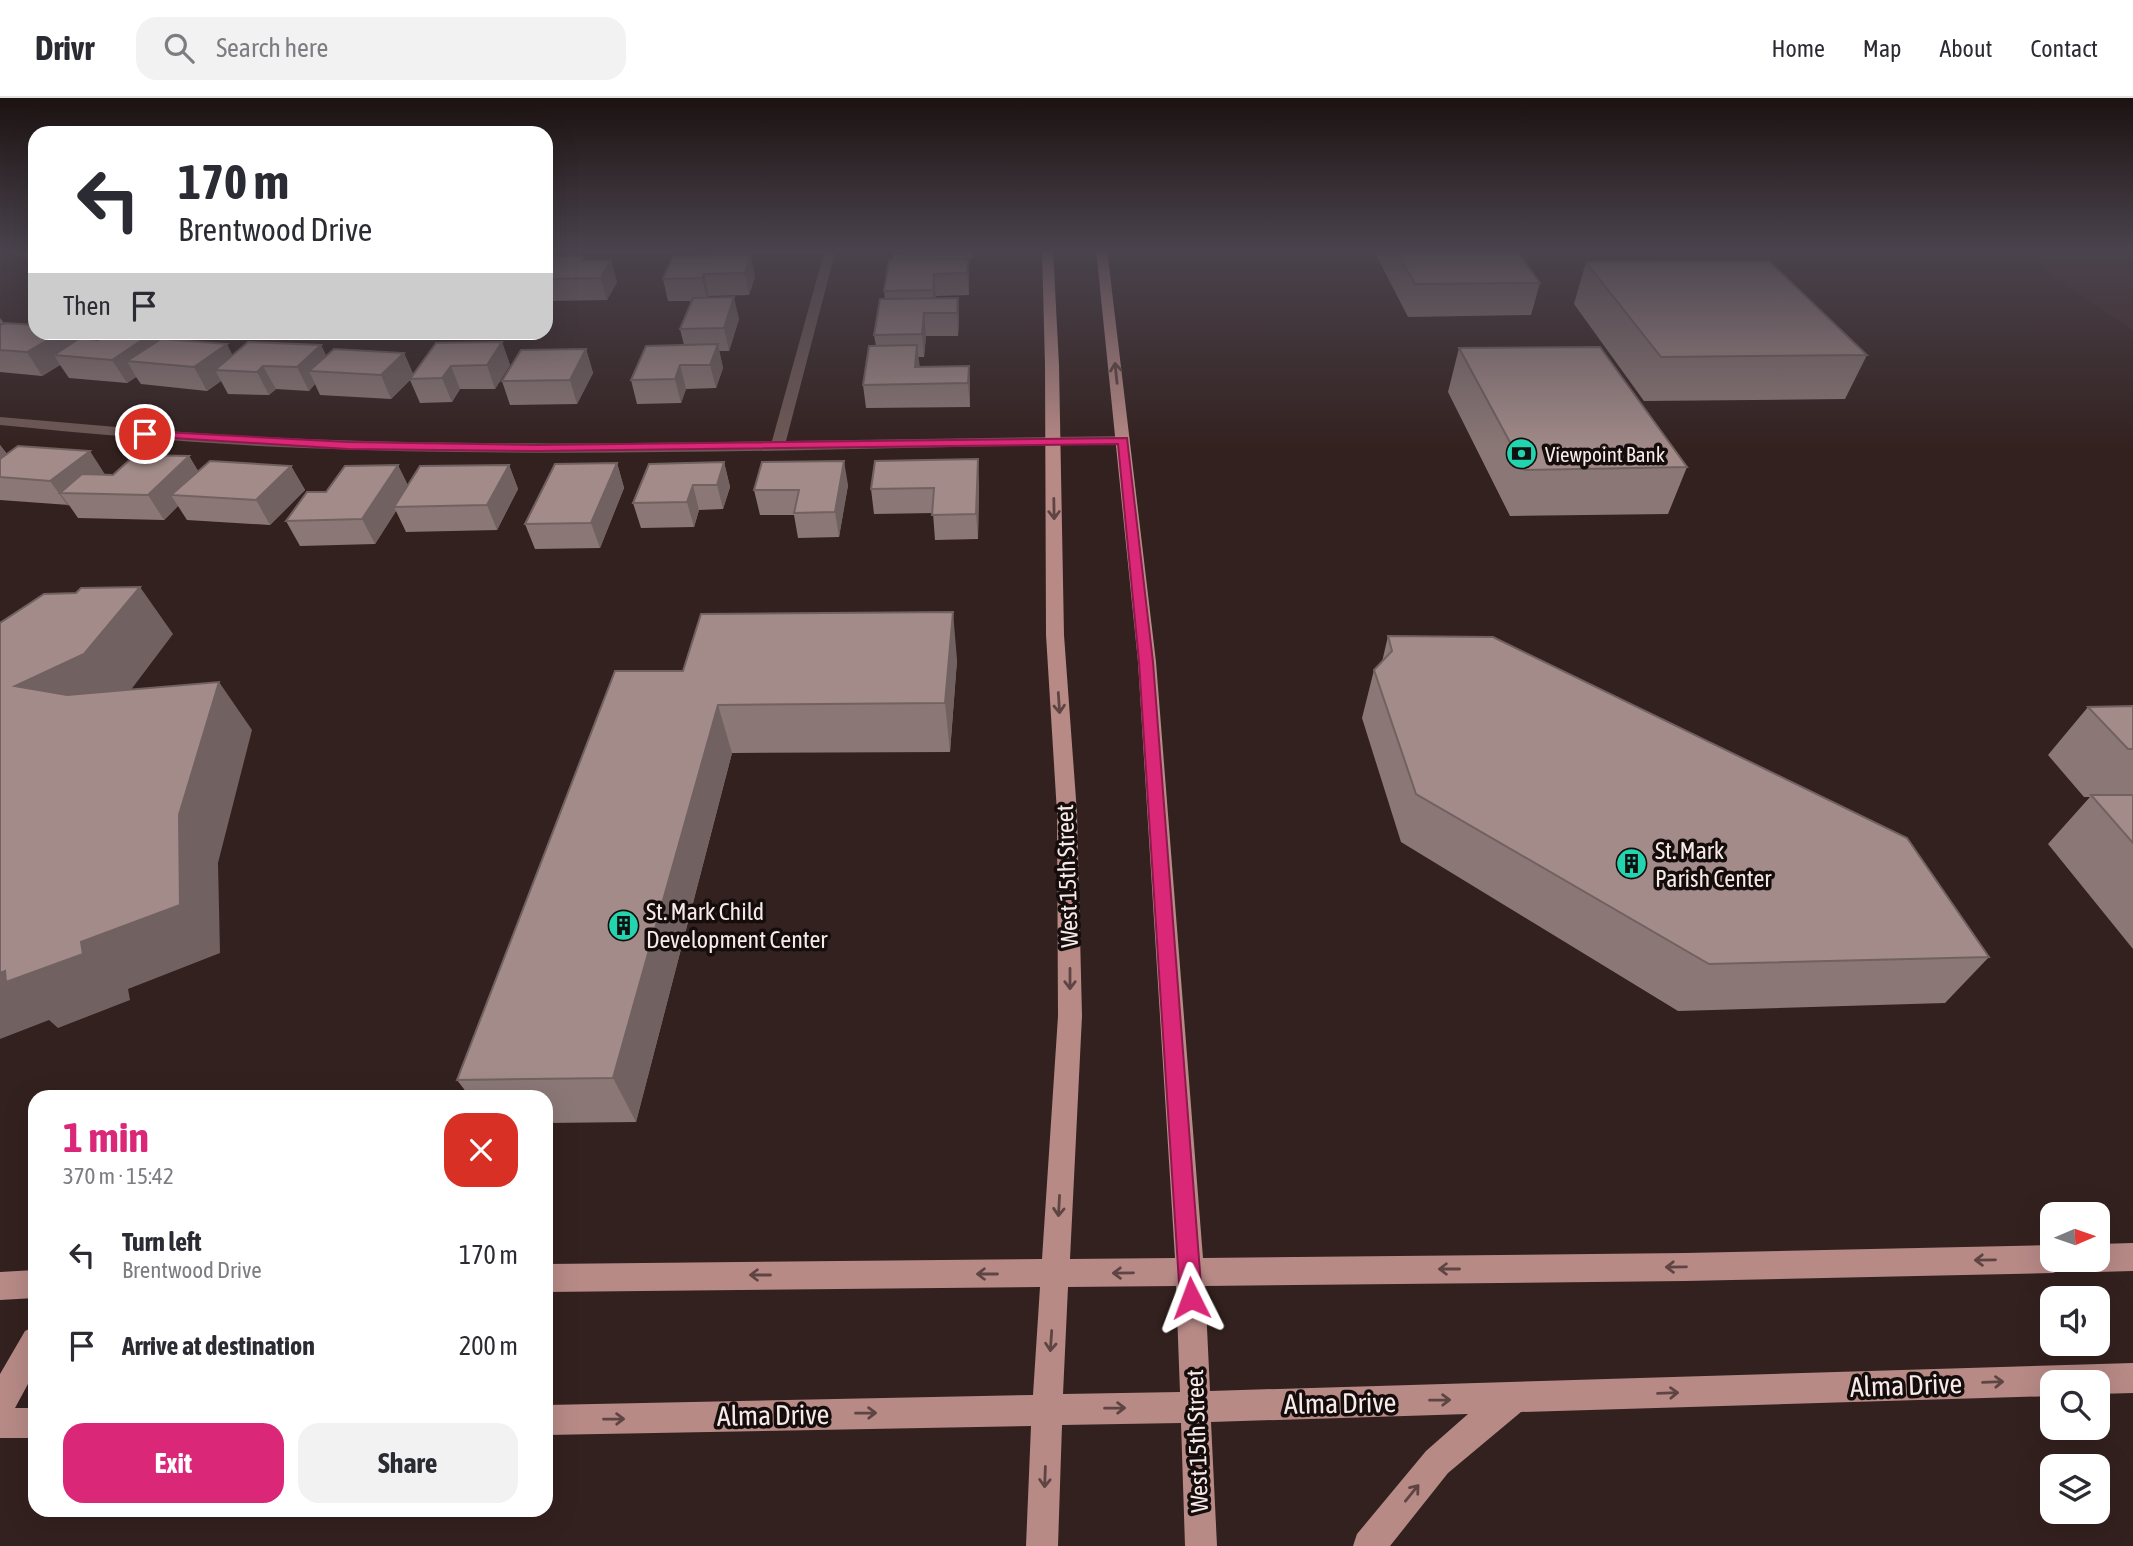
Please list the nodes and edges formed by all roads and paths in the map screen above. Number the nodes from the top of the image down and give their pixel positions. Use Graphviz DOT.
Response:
graph roads {
  1 [pos="813,317"];
  2 [pos="1048,317"];
  3 [pos="1110,317"];
  4 [pos="0,421"];
  5 [pos="1124,440"];
  6 [pos="1053,441"];
  7 [pos="778,445"];
  8 [pos="2133,1257"];
  9 [pos="2110,1258"];
  10 [pos="2040,1259"];
  11 [pos="1190,1271"];
  12 [pos="1056,1274"];
  13 [pos="553,1278"];
  14 [pos="28,1284"];
  15 [pos="0,1286"];
  16 [pos="28,1353"];
  17 [pos="2133,1378"];
  18 [pos="1515,1398"];
  19 [pos="0,1404"];
  20 [pos="1196,1407"];
  21 [pos="1047,1409"];
  22 [pos="553,1420"];
  23 [pos="0,1423"];
  24 [pos="28,1423"];
  25 [pos="1042,1546"];
  26 [pos="1200,1546"];
  27 [pos="1369,1546"];
  1 -- 7 [label="street"];
  2 -- 6 [label="main road, West 15th Street"];
  5 -- 3 [label="main road, West 15th Street, one-way"];
  4 -- 7 [label="street"];
  5 -- 6 [label="street"];
  5 -- 11 [label="main road, West 15th Street"];
  6 -- 7 [label="street"];
  6 -- 12 [label="main road, West 15th Street, one-way"];
  8 -- 9 [label="main road"];
  10 -- 11 [label="main road, one-way"];
  11 -- 12 [label="main road, one-way"];
  11 -- 20 [label="main road, West 15th Street"];
  12 -- 13 [label="main road, one-way"];
  12 -- 21 [label="main road, West 15th Street, one-way"];
  14 -- 15 [label="main road"];
  16 -- 19 [label="main road"];
  18 -- 17 [label="main road, Alma Drive, one-way"];
  20 -- 18 [label="main road, Alma Drive, one-way"];
  27 -- 18 [label="main road, one-way"];
  21 -- 20 [label="main road, Alma Drive, one-way"];
  20 -- 26 [label="main road, West 15th Street"];
  22 -- 21 [label="main road, Alma Drive, one-way"];
  21 -- 25 [label="main road, West 15th Street, one-way"];
  23 -- 24 [label="main road"];
}
